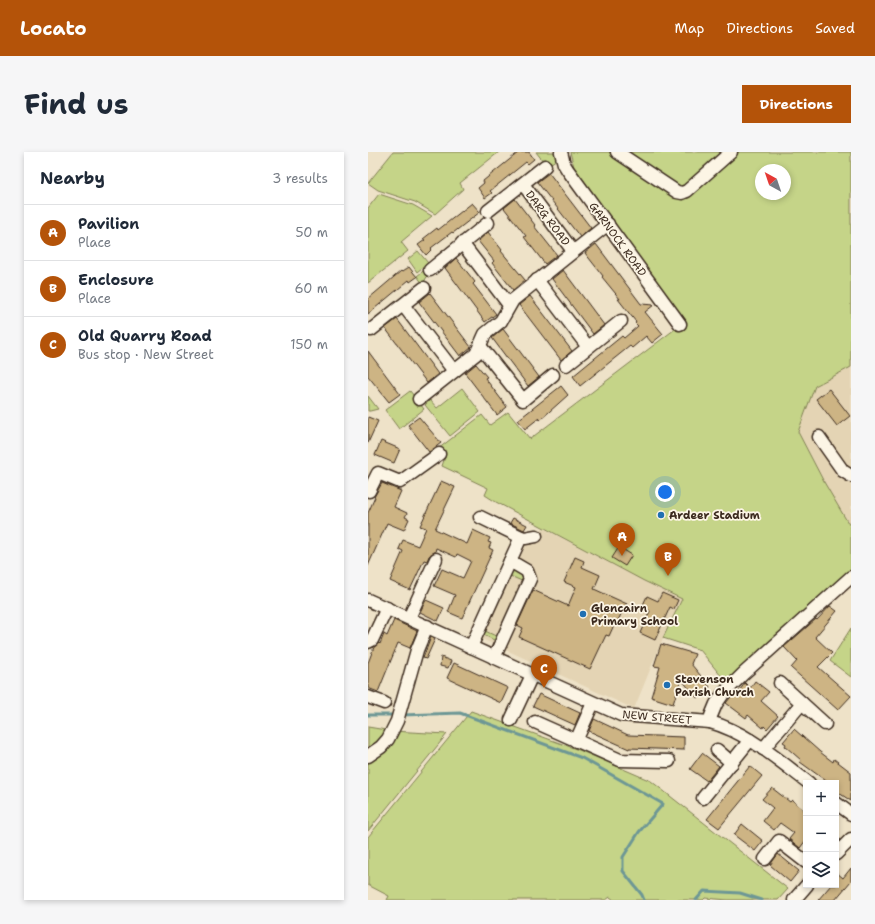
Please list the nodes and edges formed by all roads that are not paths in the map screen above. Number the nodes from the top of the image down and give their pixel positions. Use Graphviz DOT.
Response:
graph roads {
  1 [pos="561,152"];
  2 [pos="617,152"];
  3 [pos="730,152"];
  4 [pos="545,166"];
  5 [pos="523,184"];
  6 [pos="608,224"];
  7 [pos="462,243"];
  8 [pos="573,251"];
  9 [pos="430,270"];
  10 [pos="537,280"];
  11 [pos="424,288"];
  12 [pos="403,305"];
  13 [pos="509,305"];
  14 [pos="621,321"];
  15 [pos="680,324"];
  16 [pos="371,330"];
  17 [pos="480,346"];
  18 [pos="588,347"];
  19 [pos="566,365"];
  20 [pos="454,371"];
  21 [pos="553,375"];
  22 [pos="419,399"];
  23 [pos="818,437"];
  24 [pos="439,454"];
  25 [pos="851,476"];
  26 [pos="368,490"];
  27 [pos="480,517"];
  28 [pos="536,536"];
  29 [pos="521,537"];
  30 [pos="436,559"];
  31 [pos="510,561"];
  32 [pos="851,577"];
  33 [pos="368,600"];
  34 [pos="387,608"];
  35 [pos="409,618"];
  36 [pos="427,626"];
  37 [pos="368,642"];
  38 [pos="471,647"];
  39 [pos="494,658"];
  40 [pos="532,675"];
  41 [pos="780,683"];
  42 [pos="368,697"];
  43 [pos="593,702"];
  44 [pos="384,703"];
  45 [pos="802,703"];
  46 [pos="511,720"];
  47 [pos="534,722"];
  48 [pos="710,722"];
  49 [pos="825,724"];
  50 [pos="750,740"];
  51 [pos="576,741"];
  52 [pos="717,750"];
  53 [pos="763,750"];
  54 [pos="368,756"];
  55 [pos="669,761"];
  56 [pos="732,762"];
  57 [pos="805,780"];
  58 [pos="703,798"];
  59 [pos="851,839"];
  60 [pos="838,852"];
  61 [pos="765,859"];
  62 [pos="803,860"];
  63 [pos="804,888"];
  64 [pos="794,900"];
  1 -- 6 [label="street, GARNOCK ROAD"];
  2 -- 3 [label="street"];
  4 -- 5 [label="street, DARG ROAD"];
  5 -- 7 [label="street, DARG ROAD"];
  5 -- 8 [label="street, DARG ROAD"];
  6 -- 8 [label="street, DARG ROAD"];
  6 -- 15 [label="street, GARNOCK ROAD"];
  7 -- 9 [label="street, DARG ROAD"];
  7 -- 13 [label="street"];
  8 -- 10 [label="street, DARG ROAD"];
  10 -- 13 [label="street, DARG ROAD"];
  10 -- 18 [label="street"];
  11 -- 12 [label="street"];
  12 -- 16 [label="street"];
  12 -- 20 [label="street"];
  13 -- 17 [label="street, DARG ROAD"];
  14 -- 18 [label="street"];
  17 -- 20 [label="street, DARG ROAD"];
  17 -- 21 [label="street"];
  18 -- 19 [label="street"];
  20 -- 22 [label="street, DARG ROAD"];
  23 -- 25 [label="street"];
  24 -- 26 [label="street"];
  27 -- 29 [label="street"];
  28 -- 29 [label="street"];
  29 -- 31 [label="street"];
  30 -- 35 [label="street"];
  31 -- 38 [label="street"];
  31 -- 39 [label="street"];
  32 -- 48 [label="street"];
  33 -- 34 [label="street, NEW STREET"];
  34 -- 35 [label="street, NEW STREET"];
  34 -- 37 [label="street"];
  35 -- 36 [label="street, NEW STREET"];
  36 -- 38 [label="street, NEW STREET"];
  36 -- 54 [label="street"];
  38 -- 39 [label="street, NEW STREET"];
  39 -- 40 [label="street, NEW STREET"];
  40 -- 43 [label="street, NEW STREET"];
  40 -- 46 [label="street"];
  41 -- 45 [label="street"];
  42 -- 44 [label="street"];
  43 -- 48 [label="street, NEW STREET"];
  43 -- 51 [label="street"];
  45 -- 49 [label="street"];
  45 -- 53 [label="street"];
  47 -- 51 [label="street"];
  48 -- 50 [label="street, NEW STREET"];
  50 -- 53 [label="street, NEW STREET"];
  50 -- 56 [label="street"];
  51 -- 55 [label="street"];
  52 -- 56 [label="street"];
  53 -- 57 [label="street, NEW STREET"];
  56 -- 58 [label="street"];
  59 -- 60 [label="street"];
  61 -- 62 [label="street"];
  63 -- 64 [label="street"];
}
